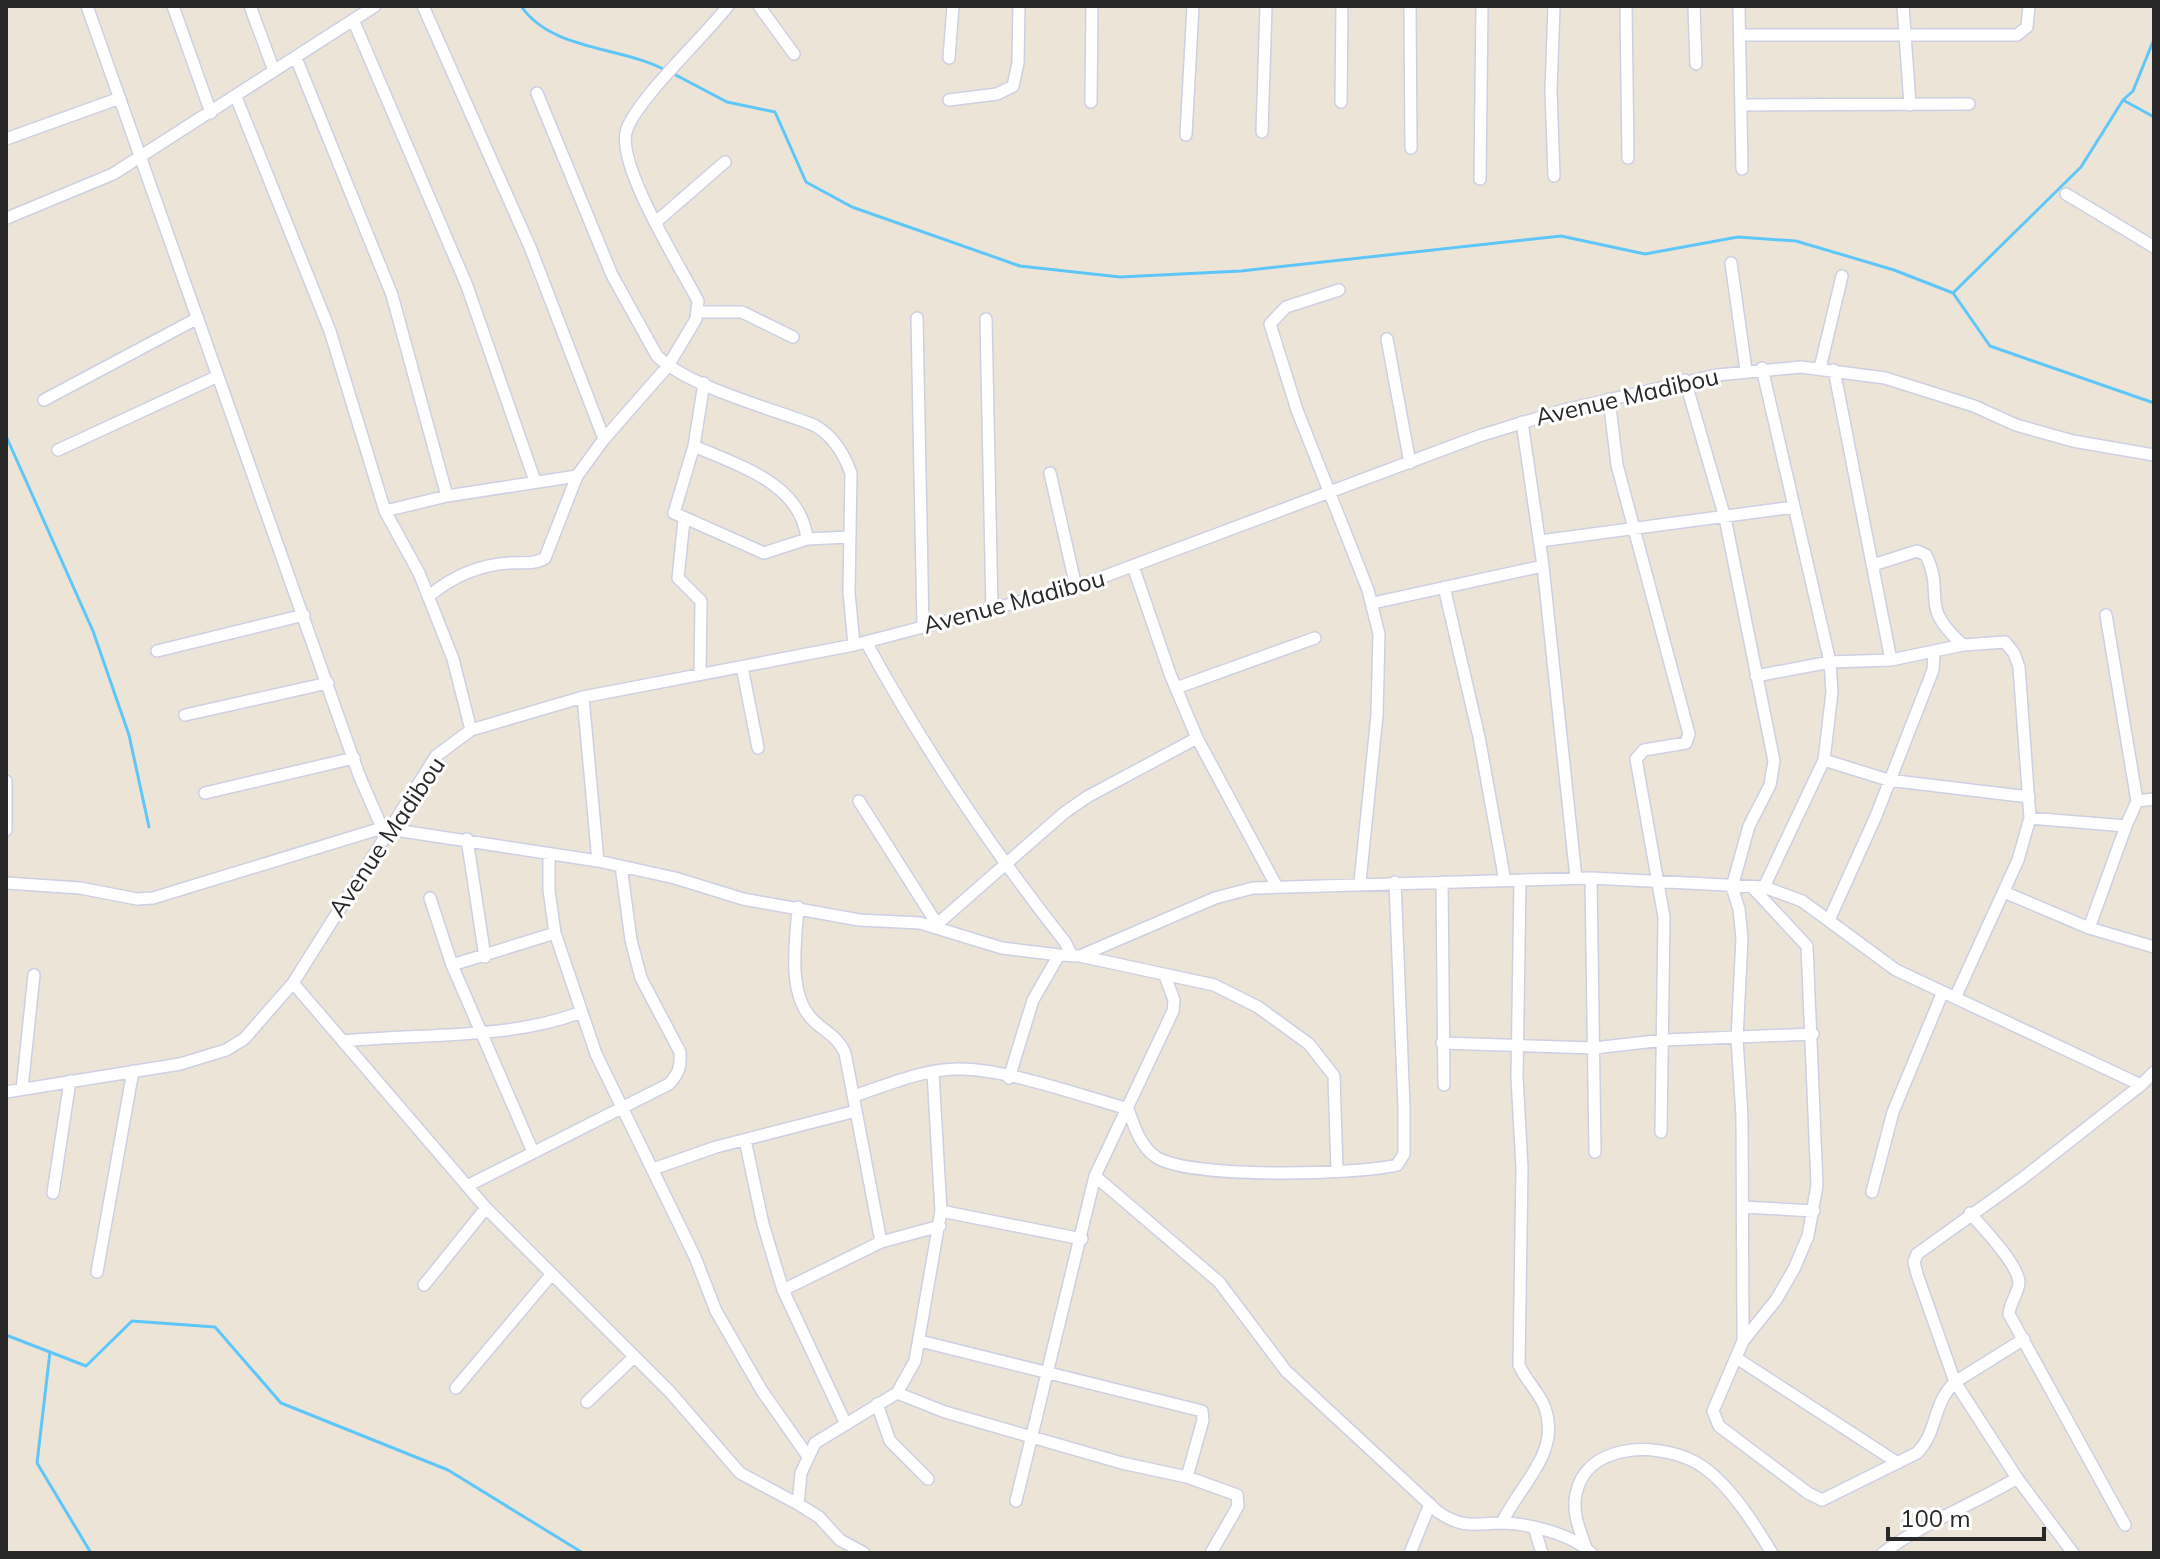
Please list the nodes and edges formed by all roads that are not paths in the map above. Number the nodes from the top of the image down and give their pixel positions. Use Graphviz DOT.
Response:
graph roads {
  1 [pos="87,6"];
  2 [pos="173,6"];
  3 [pos="250,6"];
  4 [pos="375,6"];
  5 [pos="423,6"];
  6 [pos="728,6"];
  7 [pos="759,6"];
  8 [pos="953,6"];
  9 [pos="1019,6"];
  10 [pos="1092,6"];
  11 [pos="1193,6"];
  12 [pos="1266,6"];
  13 [pos="1342,6"];
  14 [pos="1410,6"];
  15 [pos="1482,6"];
  16 [pos="1554,6"];
  17 [pos="1626,6"];
  18 [pos="1694,6"];
  19 [pos="1739,6"];
  20 [pos="1903,6"];
  21 [pos="2029,6"];
  22 [pos="354,22"];
  23 [pos="1740,35"];
  24 [pos="1906,36"];
  25 [pos="794,54"];
  26 [pos="296,58"];
  27 [pos="949,58"];
  28 [pos="1696,64"];
  29 [pos="274,71"];
  30 [pos="537,93"];
  31 [pos="236,97"];
  32 [pos="120,98"];
  33 [pos="949,100"];
  34 [pos="1091,102"];
  35 [pos="1341,102"];
  36 [pos="1969,104"];
  37 [pos="1743,105"];
  38 [pos="1910,105"];
  39 [pos="211,113"];
  40 [pos="1262,132"];
  41 [pos="1186,135"];
  42 [pos="6,139"];
  43 [pos="1411,148"];
  44 [pos="140,157"];
  45 [pos="1628,158"];
  46 [pos="725,162"];
  47 [pos="1742,169"];
  48 [pos="1554,176"];
  49 [pos="1480,179"];
  50 [pos="2066,194"];
  51 [pos="7,218"];
  52 [pos="657,221"];
  53 [pos="2154,247"];
  54 [pos="1731,263"];
  55 [pos="1842,276"];
  56 [pos="1339,290"];
  57 [pos="699,312"];
  58 [pos="198,318"];
  59 [pos="917,318"];
  60 [pos="986,319"];
  61 [pos="793,337"];
  62 [pos="1387,339"];
  63 [pos="668,366"];
  64 [pos="1762,368"];
  65 [pos="1820,368"];
  66 [pos="1746,370"];
  67 [pos="1834,370"];
  68 [pos="218,376"];
  69 [pos="1685,380"];
  70 [pos="704,383"];
  71 [pos="1609,399"];
  72 [pos="44,400"];
  73 [pos="1522,422"];
  74 [pos="604,439"];
  75 [pos="694,446"];
  76 [pos="58,450"];
  77 [pos="2154,455"];
  78 [pos="1410,463"];
  79 [pos="1050,473"];
  80 [pos="577,476"];
  81 [pos="535,481"];
  82 [pos="1329,493"];
  83 [pos="447,496"];
  84 [pos="1794,507"];
  85 [pos="385,511"];
  86 [pos="1725,518"];
  87 [pos="684,520"];
  88 [pos="1636,531"];
  89 [pos="850,537"];
  90 [pos="807,539"];
  91 [pos="1540,541"];
  92 [pos="1873,565"];
  93 [pos="1133,566"];
  94 [pos="1543,566"];
  95 [pos="1076,587"];
  96 [pos="1444,587"];
  97 [pos="429,596"];
  98 [pos="1373,603"];
  99 [pos="992,610"];
  100 [pos="304,615"];
  101 [pos="2106,615"];
  102 [pos="923,627"];
  103 [pos="1315,638"];
  104 [pos="860,643"];
  105 [pos="1963,645"];
  106 [pos="157,651"];
  107 [pos="1934,654"];
  108 [pos="1891,660"];
  109 [pos="1830,662"];
  110 [pos="742,667"];
  111 [pos="700,673"];
  112 [pos="1756,676"];
  113 [pos="328,683"];
  114 [pos="1176,688"];
  115 [pos="583,697"];
  116 [pos="185,715"];
  117 [pos="471,730"];
  118 [pos="1197,738"];
  119 [pos="758,748"];
  120 [pos="354,758"];
  121 [pos="1824,760"];
  122 [pos="1888,780"];
  123 [pos="6,781"];
  124 [pos="205,793"];
  125 [pos="2029,797"];
  126 [pos="2154,799"];
  127 [pos="859,801"];
  128 [pos="2137,801"];
  129 [pos="2030,818"];
  130 [pos="2126,826"];
  131 [pos="386,828"];
  132 [pos="6,830"];
  133 [pos="467,839"];
  134 [pos="549,854"];
  135 [pos="598,861"];
  136 [pos="1004,864"];
  137 [pos="621,866"];
  138 [pos="1576,878"];
  139 [pos="1591,878"];
  140 [pos="1505,881"];
  141 [pos="1520,881"];
  142 [pos="1360,882"];
  143 [pos="1395,882"];
  144 [pos="1442,882"];
  145 [pos="6,883"];
  146 [pos="1661,884"];
  147 [pos="1277,887"];
  148 [pos="1732,887"];
  149 [pos="1758,887"];
  150 [pos="2004,892"];
  151 [pos="430,898"];
  152 [pos="798,907"];
  153 [pos="1829,920"];
  154 [pos="936,925"];
  155 [pos="2089,928"];
  156 [pos="555,933"];
  157 [pos="2154,947"];
  158 [pos="1059,955"];
  159 [pos="1076,956"];
  160 [pos="485,957"];
  161 [pos="452,965"];
  162 [pos="34,975"];
  163 [pos="1165,976"];
  164 [pos="293,983"];
  165 [pos="1942,994"];
  166 [pos="1955,998"];
  167 [pos="579,1013"];
  168 [pos="479,1031"];
  169 [pos="1813,1034"];
  170 [pos="1737,1039"];
  171 [pos="1664,1040"];
  172 [pos="343,1041"];
  173 [pos="1442,1043"];
  174 [pos="1517,1043"];
  175 [pos="1594,1048"];
  176 [pos="133,1071"];
  177 [pos="2154,1072"];
  178 [pos="933,1073"];
  179 [pos="1009,1078"];
  180 [pos="70,1081"];
  181 [pos="1444,1085"];
  182 [pos="2141,1085"];
  183 [pos="22,1089"];
  184 [pos="6,1092"];
  185 [pos="854,1096"];
  186 [pos="624,1107"];
  187 [pos="1128,1109"];
  188 [pos="856,1111"];
  189 [pos="1661,1132"];
  190 [pos="745,1140"];
  191 [pos="533,1152"];
  192 [pos="1595,1152"];
  193 [pos="653,1169"];
  194 [pos="1337,1171"];
  195 [pos="1095,1176"];
  196 [pos="467,1186"];
  197 [pos="1872,1192"];
  198 [pos="53,1193"];
  199 [pos="1743,1207"];
  200 [pos="486,1208"];
  201 [pos="941,1211"];
  202 [pos="1814,1211"];
  203 [pos="1970,1213"];
  204 [pos="940,1226"];
  205 [pos="1082,1239"];
  206 [pos="881,1242"];
  207 [pos="97,1272"];
  208 [pos="551,1275"];
  209 [pos="424,1285"];
  210 [pos="783,1290"];
  211 [pos="2024,1339"];
  212 [pos="920,1341"];
  213 [pos="1743,1341"];
  214 [pos="634,1357"];
  215 [pos="1738,1359"];
  216 [pos="1049,1373"];
  217 [pos="1955,1382"];
  218 [pos="456,1388"];
  219 [pos="897,1393"];
  220 [pos="587,1402"];
  221 [pos="877,1404"];
  222 [pos="845,1422"];
  223 [pos="1032,1436"];
  224 [pos="807,1455"];
  225 [pos="1898,1463"];
  226 [pos="1187,1477"];
  227 [pos="2017,1478"];
  228 [pos="928,1479"];
  229 [pos="1016,1501"];
  230 [pos="798,1504"];
  231 [pos="1430,1504"];
  232 [pos="1502,1523"];
  233 [pos="2125,1525"];
  234 [pos="1534,1527"];
  235 [pos="1585,1548"];
  236 [pos="864,1553"];
  237 [pos="1211,1553"];
  238 [pos="1410,1553"];
  239 [pos="1542,1553"];
  240 [pos="1569,1553"];
  241 [pos="1772,1553"];
  242 [pos="1883,1553"];
  243 [pos="2073,1553"];
  1 -- 32 [label="street"];
  2 -- 39 [label="street"];
  3 -- 29 [label="street"];
  4 -- 22 [label="street"];
  5 -- 74 [label="street"];
  6 -- 52 [label="street"];
  7 -- 25 [label="street"];
  8 -- 27 [label="street"];
  9 -- 33 [label="street"];
  10 -- 34 [label="street"];
  11 -- 41 [label="street"];
  12 -- 40 [label="street"];
  13 -- 35 [label="street"];
  14 -- 43 [label="street"];
  15 -- 49 [label="street"];
  16 -- 48 [label="street"];
  17 -- 45 [label="street"];
  18 -- 28 [label="street"];
  19 -- 23 [label="street"];
  20 -- 24 [label="street"];
  21 -- 24 [label="street"];
  22 -- 26 [label="street"];
  22 -- 81 [label="street"];
  23 -- 24 [label="street"];
  23 -- 37 [label="street"];
  24 -- 38 [label="street"];
  26 -- 29 [label="street"];
  26 -- 83 [label="street"];
  29 -- 31 [label="street"];
  30 -- 63 [label="street"];
  31 -- 39 [label="street"];
  31 -- 85 [label="street"];
  32 -- 42 [label="street"];
  32 -- 44 [label="street"];
  36 -- 38 [label="street"];
  37 -- 38 [label="street"];
  37 -- 47 [label="street"];
  39 -- 44 [label="street"];
  44 -- 51 [label="street"];
  44 -- 58 [label="street"];
  46 -- 52 [label="street"];
  50 -- 53 [label="street"];
  52 -- 57 [label="street"];
  54 -- 66 [label="street"];
  55 -- 65 [label="street"];
  56 -- 82 [label="street"];
  57 -- 61 [label="street"];
  57 -- 63 [label="street"];
  58 -- 68 [label="street"];
  58 -- 72 [label="street"];
  59 -- 102 [label="street"];
  60 -- 99 [label="street"];
  62 -- 78 [label="street"];
  63 -- 70 [label="street"];
  63 -- 74 [label="street"];
  64 -- 65 [label="street, Avenue Madibou"];
  64 -- 66 [label="street, Avenue Madibou"];
  64 -- 84 [label="street"];
  65 -- 67 [label="street, Avenue Madibou"];
  66 -- 69 [label="street, Avenue Madibou"];
  67 -- 77 [label="street, Avenue Madibou"];
  67 -- 92 [label="street"];
  68 -- 76 [label="street"];
  68 -- 100 [label="street"];
  69 -- 71 [label="street, Avenue Madibou"];
  69 -- 86 [label="street"];
  70 -- 75 [label="street"];
  70 -- 89 [label="street"];
  71 -- 73 [label="street, Avenue Madibou"];
  71 -- 88 [label="street"];
  73 -- 78 [label="street, Avenue Madibou"];
  73 -- 91 [label="street"];
  74 -- 80 [label="street"];
  75 -- 87 [label="street"];
  75 -- 90 [label="street"];
  78 -- 82 [label="street, Avenue Madibou"];
  79 -- 95 [label="street"];
  80 -- 81 [label="street"];
  80 -- 97 [label="street"];
  81 -- 83 [label="street"];
  82 -- 93 [label="street, Avenue Madibou"];
  82 -- 98 [label="street"];
  83 -- 85 [label="street"];
  84 -- 86 [label="street"];
  84 -- 109 [label="street"];
  85 -- 97 [label="street"];
  86 -- 88 [label="street"];
  86 -- 112 [label="street"];
  87 -- 90 [label="street"];
  87 -- 111 [label="street"];
  88 -- 91 [label="street"];
  88 -- 146 [label="street"];
  89 -- 90 [label="street"];
  89 -- 104 [label="street"];
  91 -- 94 [label="street"];
  92 -- 105 [label="street"];
  92 -- 108 [label="street"];
  93 -- 95 [label="street, Avenue Madibou"];
  93 -- 114 [label="street"];
  94 -- 96 [label="street"];
  94 -- 138 [label="street"];
  95 -- 99 [label="street, Avenue Madibou"];
  96 -- 98 [label="street"];
  96 -- 140 [label="street"];
  97 -- 117 [label="street"];
  98 -- 142 [label="street"];
  99 -- 102 [label="street, Avenue Madibou"];
  100 -- 106 [label="street"];
  100 -- 113 [label="street"];
  101 -- 128 [label="street"];
  102 -- 104 [label="street, Avenue Madibou"];
  103 -- 114 [label="street"];
  104 -- 110 [label="street, Avenue Madibou"];
  104 -- 136 [label="street"];
  105 -- 107 [label="street"];
  105 -- 125 [label="street"];
  107 -- 108 [label="street"];
  107 -- 122 [label="street"];
  108 -- 109 [label="street"];
  109 -- 112 [label="street"];
  109 -- 121 [label="street"];
  110 -- 111 [label="street, Avenue Madibou"];
  110 -- 119 [label="street"];
  111 -- 115 [label="street, Avenue Madibou"];
  112 -- 148 [label="street"];
  113 -- 116 [label="street"];
  113 -- 120 [label="street"];
  114 -- 118 [label="street"];
  115 -- 117 [label="street, Avenue Madibou"];
  115 -- 135 [label="street"];
  117 -- 131 [label="street, Avenue Madibou"];
  118 -- 136 [label="street"];
  118 -- 147 [label="street"];
  120 -- 124 [label="street"];
  120 -- 131 [label="street"];
  121 -- 122 [label="street"];
  121 -- 149 [label="street"];
  122 -- 125 [label="street"];
  122 -- 153 [label="street"];
  123 -- 132 [label="street"];
  125 -- 129 [label="street"];
  126 -- 128 [label="street"];
  127 -- 154 [label="street"];
  128 -- 130 [label="street"];
  129 -- 130 [label="street"];
  129 -- 150 [label="street"];
  130 -- 155 [label="street"];
  131 -- 133 [label="street"];
  131 -- 145 [label="street"];
  131 -- 164 [label="street, Avenue Madibou"];
  133 -- 134 [label="street"];
  133 -- 160 [label="street"];
  134 -- 135 [label="street"];
  134 -- 156 [label="street"];
  135 -- 137 [label="street"];
  136 -- 154 [label="street"];
  136 -- 159 [label="street"];
  137 -- 152 [label="street"];
  137 -- 186 [label="street"];
  138 -- 139 [label="street"];
  138 -- 141 [label="street"];
  139 -- 146 [label="street"];
  139 -- 175 [label="street"];
  140 -- 141 [label="street"];
  140 -- 144 [label="street"];
  141 -- 174 [label="street"];
  142 -- 143 [label="street"];
  142 -- 147 [label="street"];
  143 -- 144 [label="street"];
  143 -- 194 [label="street"];
  144 -- 173 [label="street"];
  146 -- 148 [label="street"];
  146 -- 171 [label="street"];
  147 -- 159 [label="street"];
  148 -- 149 [label="street"];
  148 -- 170 [label="street"];
  149 -- 153 [label="street"];
  149 -- 169 [label="street"];
  150 -- 155 [label="street"];
  150 -- 166 [label="street"];
  151 -- 161 [label="street"];
  152 -- 154 [label="street"];
  152 -- 185 [label="street"];
  153 -- 165 [label="street"];
  154 -- 158 [label="street"];
  155 -- 157 [label="street"];
  156 -- 160 [label="street"];
  156 -- 167 [label="street"];
  158 -- 159 [label="street"];
  158 -- 179 [label="street"];
  159 -- 163 [label="street"];
  160 -- 161 [label="street"];
  161 -- 168 [label="street"];
  162 -- 183 [label="street"];
  163 -- 187 [label="street"];
  163 -- 194 [label="street"];
  164 -- 172 [label="street"];
  164 -- 176 [label="street, Avenue Madibou"];
  165 -- 166 [label="street"];
  165 -- 197 [label="street"];
  166 -- 182 [label="street"];
  167 -- 168 [label="street"];
  167 -- 186 [label="street"];
  168 -- 172 [label="street"];
  168 -- 191 [label="street"];
  169 -- 170 [label="street"];
  169 -- 202 [label="street"];
  170 -- 171 [label="street"];
  170 -- 199 [label="street"];
  171 -- 175 [label="street"];
  171 -- 189 [label="street"];
  172 -- 196 [label="street"];
  173 -- 174 [label="street"];
  173 -- 181 [label="street"];
  174 -- 175 [label="street"];
  174 -- 232 [label="street"];
  175 -- 192 [label="street"];
  176 -- 180 [label="street, Avenue Madibou"];
  176 -- 207 [label="street"];
  177 -- 182 [label="street"];
  178 -- 179 [label="street"];
  178 -- 185 [label="street"];
  178 -- 201 [label="street"];
  179 -- 187 [label="street"];
  180 -- 183 [label="street, Avenue Madibou"];
  180 -- 198 [label="street"];
  182 -- 203 [label="street"];
  183 -- 184 [label="street, Avenue Madibou"];
  185 -- 188 [label="street"];
  186 -- 191 [label="street"];
  186 -- 193 [label="street"];
  187 -- 194 [label="street"];
  187 -- 195 [label="street"];
  188 -- 190 [label="street"];
  188 -- 206 [label="street"];
  190 -- 193 [label="street"];
  190 -- 210 [label="street"];
  191 -- 196 [label="street"];
  193 -- 224 [label="street"];
  195 -- 205 [label="street"];
  195 -- 231 [label="street"];
  196 -- 200 [label="street"];
  199 -- 202 [label="street"];
  199 -- 213 [label="street"];
  200 -- 208 [label="street"];
  200 -- 209 [label="street"];
  201 -- 204 [label="street"];
  201 -- 205 [label="street"];
  202 -- 213 [label="street"];
  203 -- 211 [label="street"];
  203 -- 217 [label="street"];
  204 -- 206 [label="street"];
  204 -- 212 [label="street"];
  205 -- 216 [label="street"];
  206 -- 210 [label="street"];
  208 -- 214 [label="street"];
  208 -- 218 [label="street"];
  210 -- 222 [label="street"];
  211 -- 217 [label="street"];
  211 -- 233 [label="street"];
  212 -- 216 [label="street"];
  212 -- 219 [label="street"];
  213 -- 215 [label="street"];
  214 -- 220 [label="street"];
  214 -- 230 [label="street"];
  215 -- 225 [label="street"];
  215 -- 225 [label="street"];
  216 -- 223 [label="street"];
  216 -- 226 [label="street"];
  217 -- 225 [label="street"];
  217 -- 227 [label="street"];
  219 -- 221 [label="street"];
  219 -- 223 [label="street"];
  221 -- 222 [label="street"];
  221 -- 228 [label="street"];
  222 -- 224 [label="street"];
  223 -- 226 [label="street"];
  223 -- 229 [label="street"];
  224 -- 230 [label="street"];
  226 -- 237 [label="street"];
  227 -- 242 [label="street"];
  227 -- 243 [label="street"];
  230 -- 236 [label="street"];
  231 -- 232 [label="street"];
  231 -- 238 [label="street"];
  232 -- 234 [label="street"];
  234 -- 235 [label="street"];
  234 -- 239 [label="street"];
  235 -- 240 [label="street"];
  235 -- 241 [label="street"];
}
